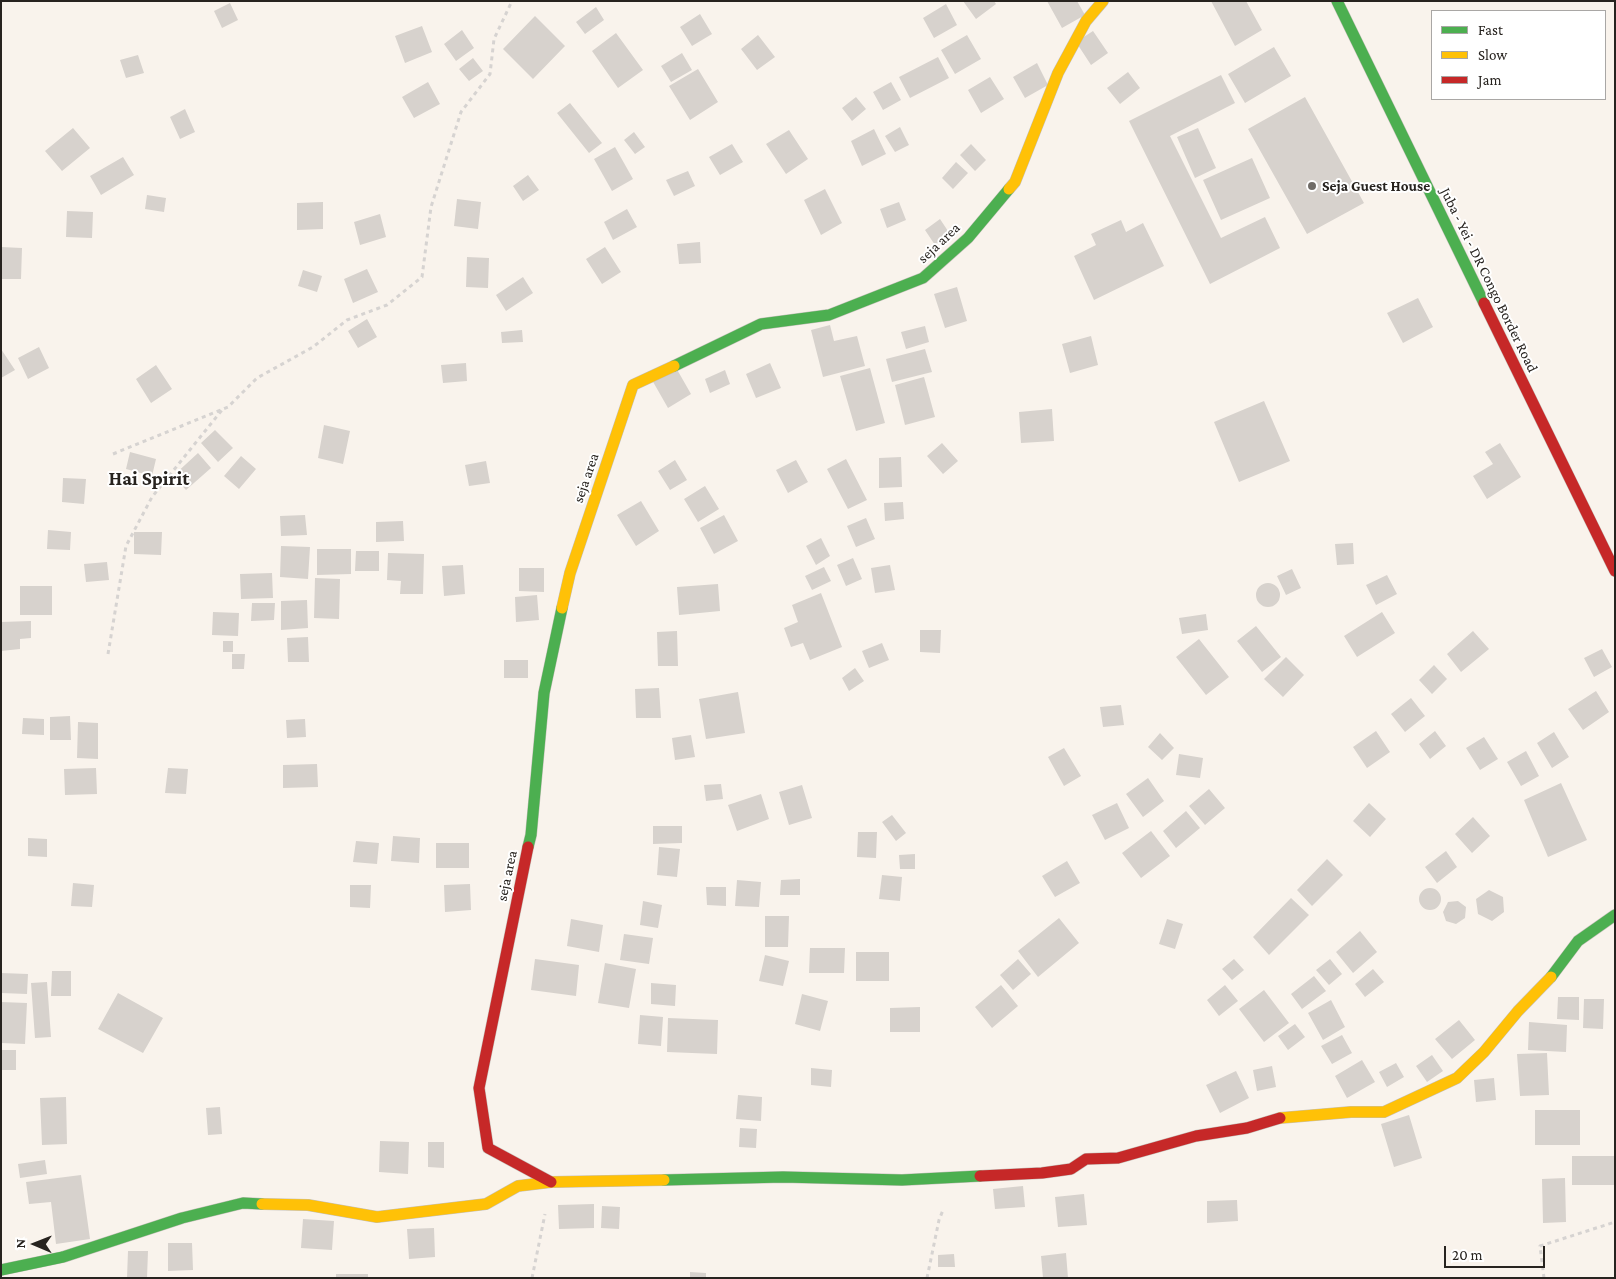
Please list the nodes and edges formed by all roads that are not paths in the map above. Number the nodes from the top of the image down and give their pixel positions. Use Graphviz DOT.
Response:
graph roads {
  1 [pos="1104,1"];
  2 [pos="1337,1"];
  3 [pos="1615,571"];
  4 [pos="1615,915"];
  5 [pos="551,1182"];
  6 [pos="1,1270"];
  1 -- 5 [label="street, seja area"];
  2 -- 3 [label="street, Juba - Yei - DR Congo Border Road"];
  4 -- 5 [label="street"];
  5 -- 6 [label="street"];
}
